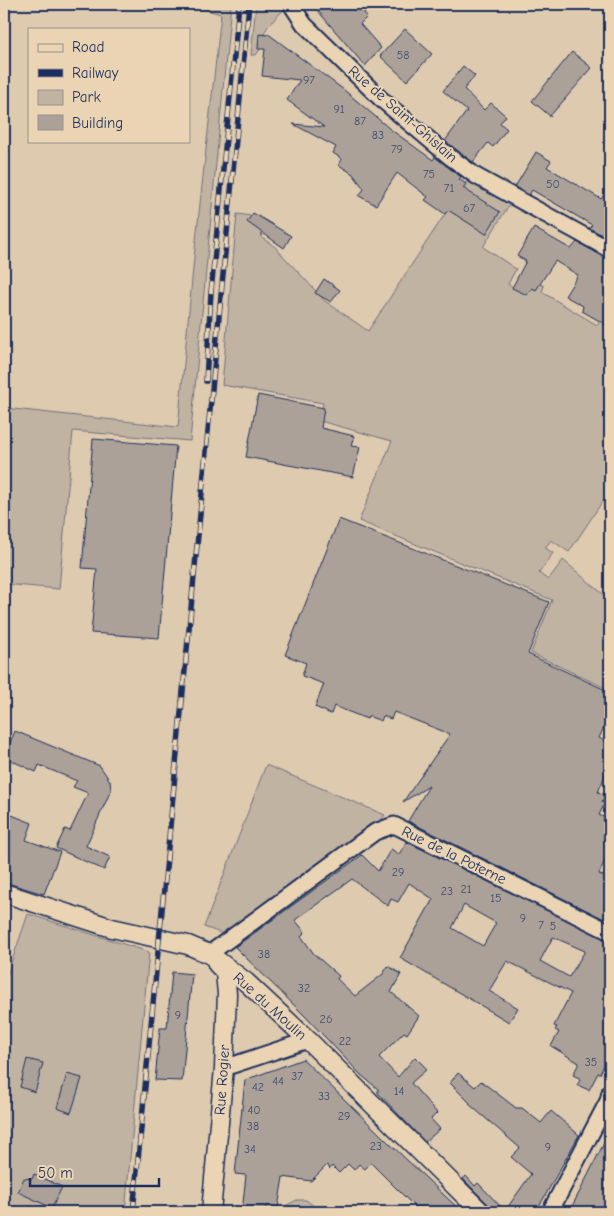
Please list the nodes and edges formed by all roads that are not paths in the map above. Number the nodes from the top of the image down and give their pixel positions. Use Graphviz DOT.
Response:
graph roads {
  1 [pos="291,4"];
  2 [pos="610,250"];
  3 [pos="4,893"];
  4 [pos="610,932"];
  5 [pos="209,954"];
  6 [pos="308,1040"];
  7 [pos="224,1068"];
  8 [pos="610,1092"];
  9 [pos="211,1212"];
  10 [pos="481,1212"];
  11 [pos="550,1212"];
  1 -- 2 [label="street, Rue de Saint-Ghislain"];
  3 -- 5 [label="street, Rue du Moulin"];
  4 -- 5 [label="street, Rue de la Poterne"];
  5 -- 6 [label="street, Rue du Moulin"];
  5 -- 7 [label="street, Rue Rogier"];
  6 -- 7 [label="street"];
  6 -- 10 [label="street, Rue du Moulin"];
  7 -- 9 [label="street, Rue Rogier"];
  8 -- 11 [label="street"];
}
